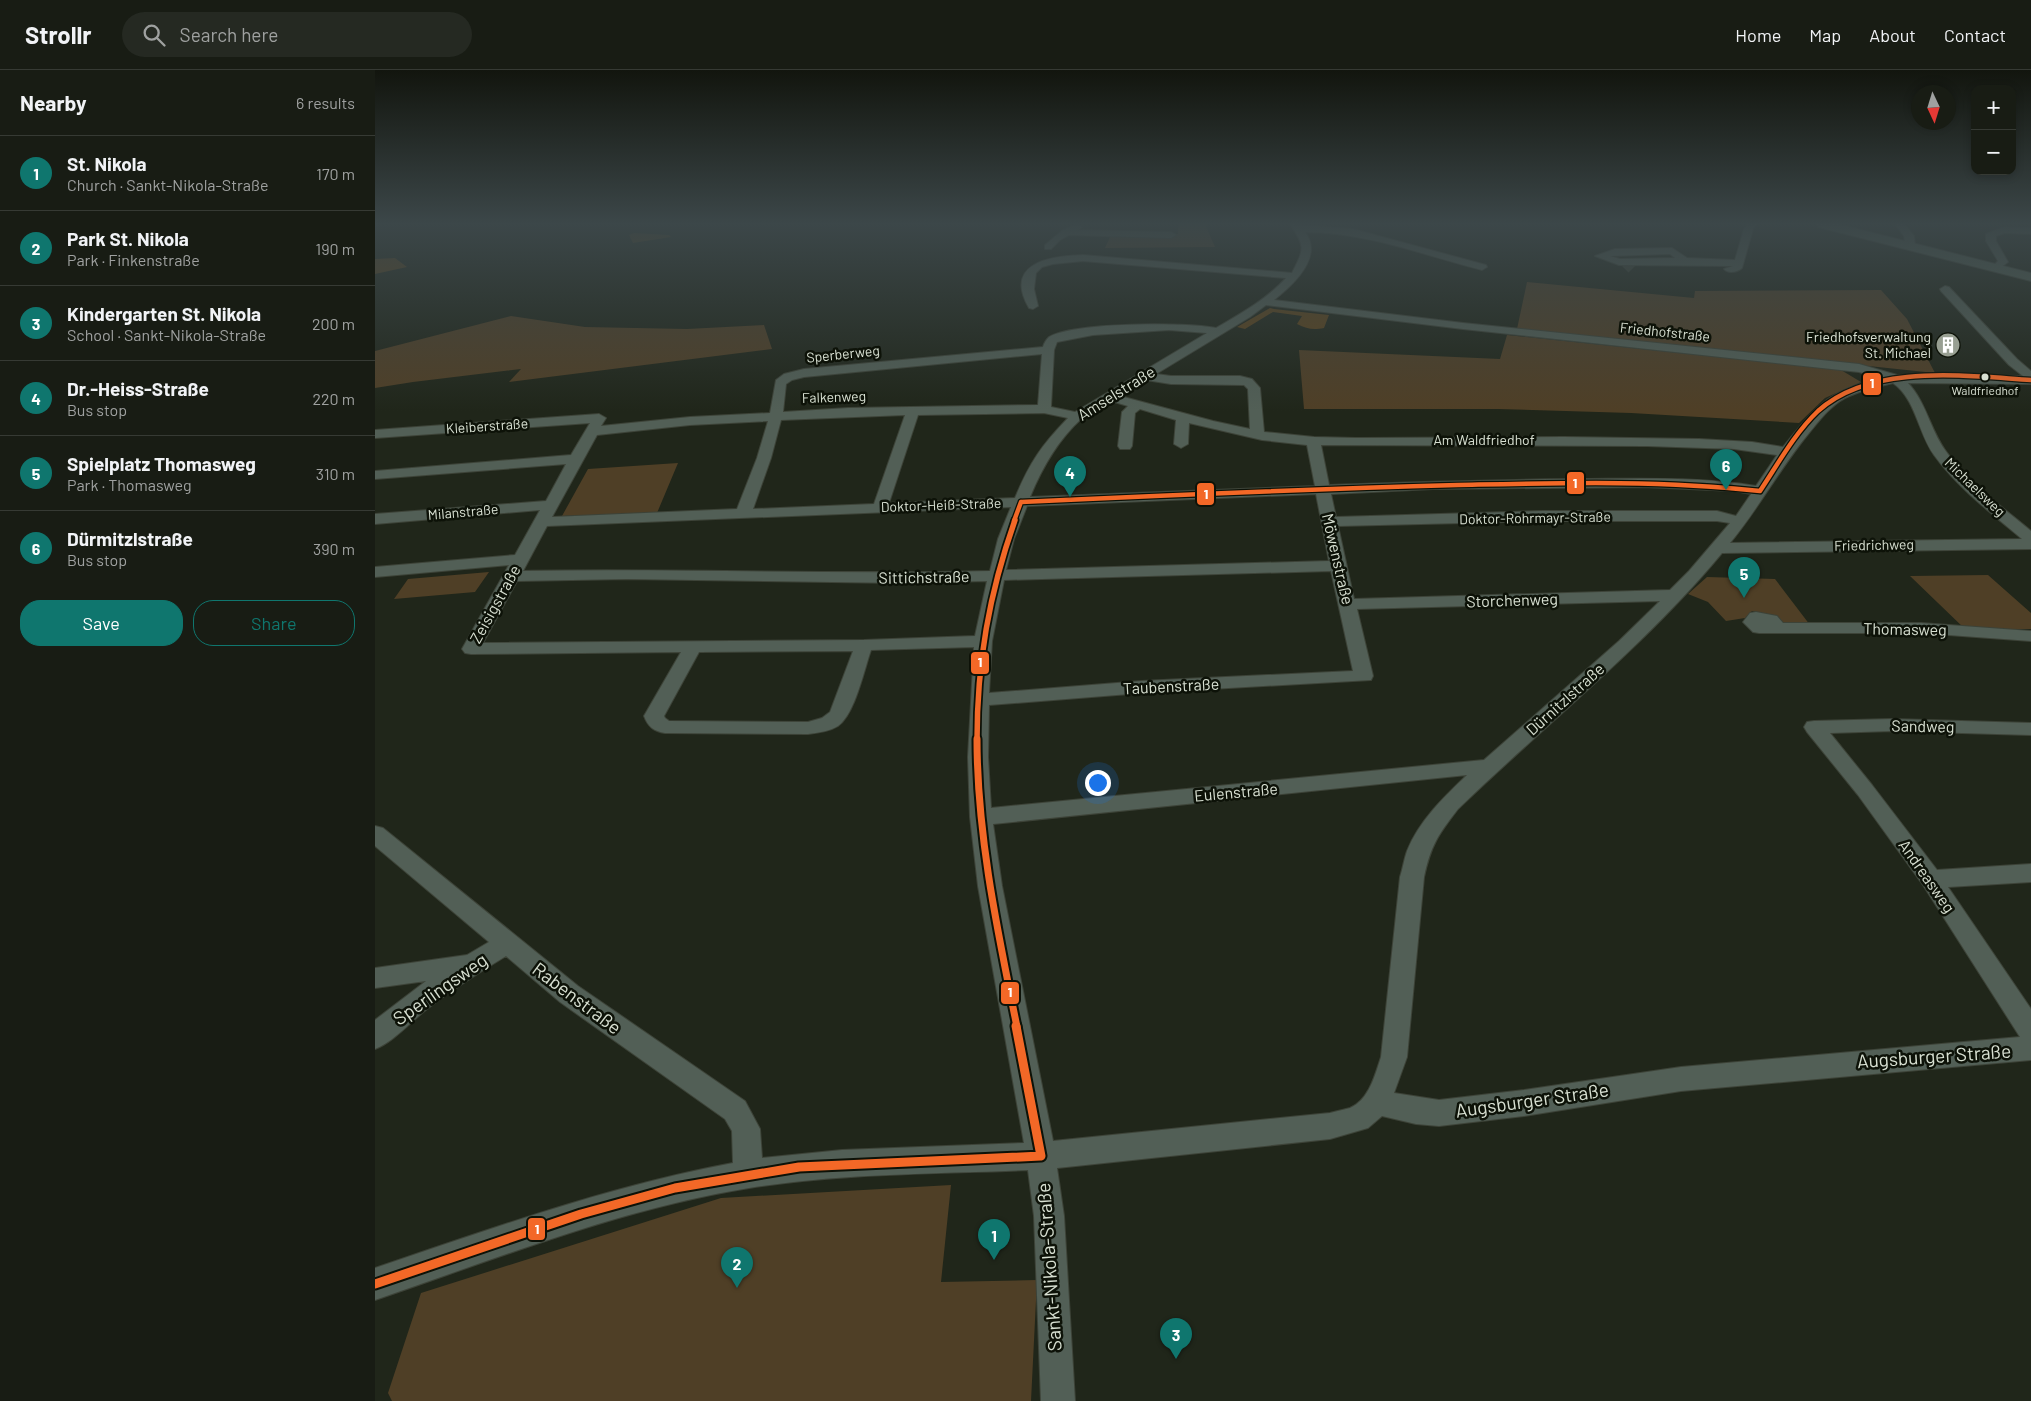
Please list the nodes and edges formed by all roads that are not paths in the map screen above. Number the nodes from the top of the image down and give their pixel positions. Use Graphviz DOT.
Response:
graph roads {
  1 [pos="1028,286"];
  2 [pos="1284,286"];
  3 [pos="1945,289"];
  4 [pos="1267,301"];
  5 [pos="1033,306"];
  6 [pos="1217,332"];
  7 [pos="1048,350"];
  8 [pos="1143,376"];
  9 [pos="2031,378"];
  10 [pos="1894,379"];
  11 [pos="1108,396"];
  12 [pos="1137,404"];
  13 [pos="1044,409"];
  14 [pos="913,411"];
  15 [pos="776,415"];
  16 [pos="1077,416"];
  17 [pos="1183,419"];
  18 [pos="596,425"];
  19 [pos="375,434"];
  20 [pos="1257,434"];
  21 [pos="1313,441"];
  22 [pos="1181,444"];
  23 [pos="1125,446"];
  24 [pos="1786,452"];
  25 [pos="576,459"];
  26 [pos="375,475"];
  27 [pos="1323,489"];
  28 [pos="1760,491"];
  29 [pos="1021,502"];
  30 [pos="550,505"];
  31 [pos="881,508"];
  32 [pos="743,514"];
  33 [pos="375,519"];
  34 [pos="1740,521"];
  35 [pos="542,522"];
  36 [pos="1329,522"];
  37 [pos="2031,540"];
  38 [pos="2031,544"];
  39 [pos="1717,548"];
  40 [pos="520,559"];
  41 [pos="1338,566"];
  42 [pos="375,572"];
  43 [pos="997,575"];
  44 [pos="510,576"];
  45 [pos="1676,595"];
  46 [pos="1348,604"];
  47 [pos="1778,628"];
  48 [pos="2031,636"];
  49 [pos="983,641"];
  50 [pos="864,645"];
  51 [pos="693,648"];
  52 [pos="1364,676"];
  53 [pos="979,700"];
  54 [pos="1815,727"];
  55 [pos="2031,729"];
  56 [pos="1490,766"];
  57 [pos="981,817"];
  58 [pos="375,834"];
  59 [pos="2031,874"];
  60 [pos="1931,879"];
  61 [pos="507,944"];
  62 [pos="472,964"];
  63 [pos="375,978"];
  64 [pos="2031,1031"];
  65 [pos="375,1037"];
  66 [pos="2031,1048"];
  67 [pos="1375,1102"];
  68 [pos="1041,1156"];
  69 [pos="748,1174"];
  70 [pos="375,1284"];
  71 [pos="1058,1401"];
  1 -- 5 [label="street"];
  2 -- 4 [label="street, Amselstraße"];
  3 -- 9 [label="street"];
  4 -- 6 [label="street, Amselstraße"];
  4 -- 10 [label="street, Friedhofstraße"];
  6 -- 7 [label="street"];
  6 -- 8 [label="street, Amselstraße"];
  7 -- 13 [label="street"];
  7 -- 15 [label="street, Sperberweg"];
  8 -- 11 [label="street, Amselstraße"];
  8 -- 20 [label="street"];
  9 -- 10 [label="street, Friedhofstraße"];
  10 -- 24 [label="street, Dürnitzlstraße"];
  10 -- 37 [label="street, Michaelsweg"];
  11 -- 12 [label="street, Am Waldfriedhof"];
  11 -- 16 [label="street, Amselstraße"];
  12 -- 17 [label="street, Am Waldfriedhof"];
  12 -- 23 [label="street"];
  13 -- 14 [label="street, Falkenweg"];
  13 -- 16 [label="street, Falkenweg"];
  14 -- 15 [label="street, Falkenweg"];
  14 -- 31 [label="street"];
  15 -- 18 [label="street, Falkenweg"];
  15 -- 32 [label="street, Sperberweg"];
  16 -- 29 [label="street, Amselstraße"];
  17 -- 20 [label="street, Am Waldfriedhof"];
  17 -- 22 [label="street"];
  18 -- 19 [label="street, Kleiberstraße"];
  18 -- 25 [label="street, Zeisigstraße"];
  20 -- 21 [label="street, Am Waldfriedhof"];
  21 -- 24 [label="street, Am Waldfriedhof"];
  21 -- 27 [label="street, Möwenstraße"];
  24 -- 28 [label="street, Dürnitzlstraße"];
  25 -- 26 [label="street"];
  25 -- 30 [label="street, Zeisigstraße"];
  27 -- 28 [label="street, Doktor-Heiß-Straße"];
  27 -- 29 [label="street, Doktor-Heiß-Straße"];
  27 -- 36 [label="street, Möwenstraße"];
  28 -- 34 [label="street, Dürnitzlstraße"];
  29 -- 31 [label="street, Doktor-Heiß-Straße"];
  29 -- 43 [label="street, Amselstraße"];
  30 -- 33 [label="street, Milanstraße"];
  30 -- 35 [label="street, Zeisigstraße"];
  31 -- 32 [label="street, Doktor-Heiß-Straße"];
  32 -- 35 [label="street, Doktor-Heiß-Straße"];
  34 -- 36 [label="street, Doktor-Rohrmayr-Straße"];
  34 -- 39 [label="street, Dürnitzlstraße"];
  35 -- 40 [label="street, Zeisigstraße"];
  36 -- 41 [label="street, Möwenstraße"];
  38 -- 39 [label="street, Friedrichweg"];
  39 -- 45 [label="street, Dürnitzlstraße"];
  40 -- 42 [label="street"];
  40 -- 44 [label="street, Zeisigstraße"];
  41 -- 43 [label="street, Sittichstraße"];
  41 -- 46 [label="street, Möwenstraße"];
  43 -- 44 [label="street, Sittichstraße"];
  43 -- 49 [label="street, Amselstraße"];
  44 -- 51 [label="street, Zeisigstraße"];
  45 -- 46 [label="street, Storchenweg"];
  45 -- 56 [label="street, Dürnitzlstraße"];
  46 -- 52 [label="street, Möwenstraße"];
  47 -- 48 [label="street, Thomasweg"];
  49 -- 50 [label="street, Zeisigstraße"];
  49 -- 53 [label="street, Amselstraße"];
  50 -- 51 [label="street, Zeisigstraße"];
  50 -- 51 [label="street"];
  52 -- 53 [label="street, Taubenstraße"];
  53 -- 57 [label="street, Amselstraße"];
  54 -- 55 [label="street, Sandweg"];
  54 -- 60 [label="street, Andreasweg"];
  56 -- 57 [label="street, Eulenstraße"];
  56 -- 67 [label="street, Dürnitzlstraße"];
  57 -- 68 [label="street, Amselstraße"];
  58 -- 61 [label="street, Rabenstraße"];
  59 -- 60 [label="street"];
  60 -- 64 [label="street, Andreasweg"];
  61 -- 62 [label="street, Sperlingsweg"];
  61 -- 69 [label="street, Rabenstraße"];
  62 -- 63 [label="street"];
  62 -- 65 [label="street, Sperlingsweg"];
  66 -- 67 [label="street, Augsburger Straße"];
  67 -- 68 [label="street"];
  68 -- 69 [label="street"];
  68 -- 71 [label="street, Sankt-Nikola-Straße"];
  69 -- 70 [label="street"];
}
